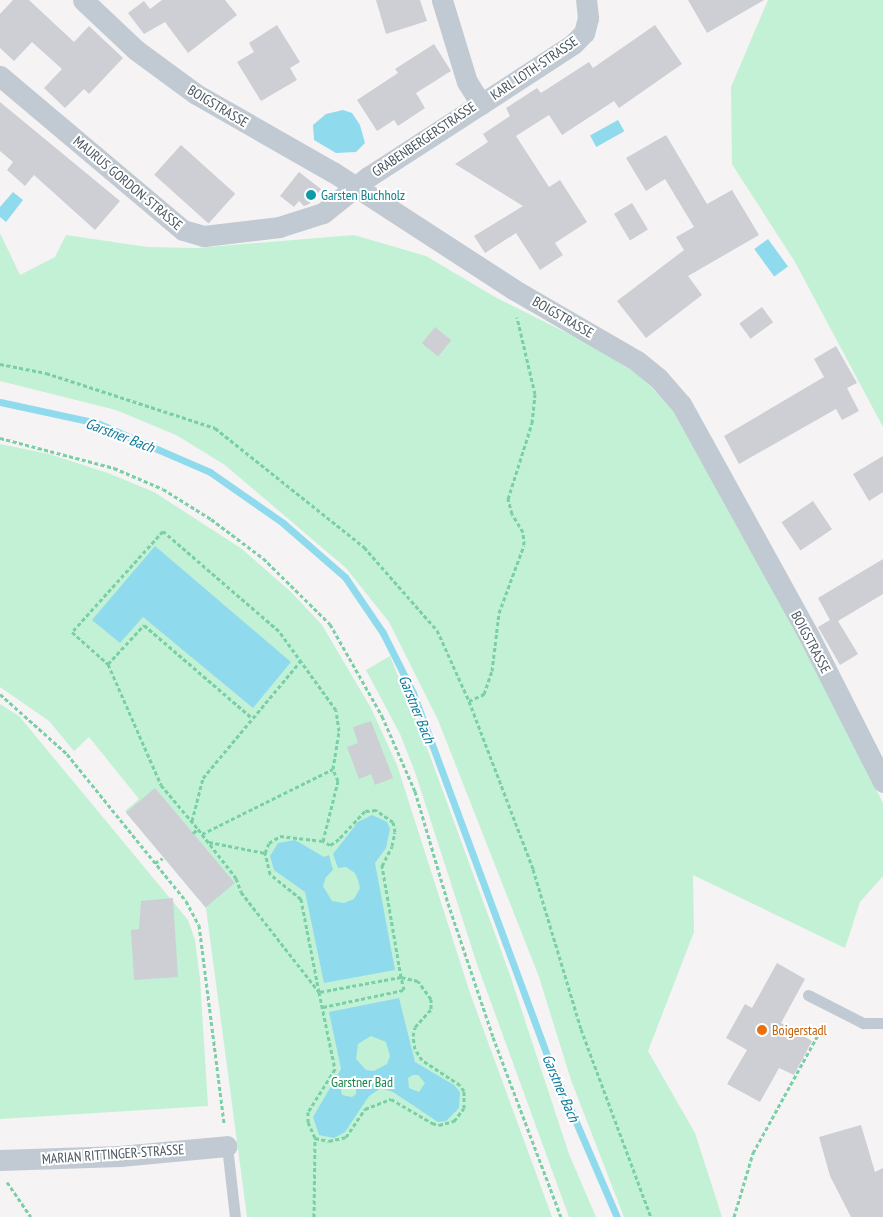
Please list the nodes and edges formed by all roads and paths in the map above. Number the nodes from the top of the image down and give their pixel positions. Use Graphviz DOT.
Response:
graph roads {
  1 [pos="83,0"];
  2 [pos="442,0"];
  3 [pos="586,0"];
  4 [pos="0,76"];
  5 [pos="480,104"];
  6 [pos="355,189"];
  7 [pos="513,289"];
  8 [pos="0,364"];
  9 [pos="0,438"];
  10 [pos="302,659"];
  11 [pos="108,664"];
  12 [pos="0,694"];
  13 [pos="469,700"];
  14 [pos="252,718"];
  15 [pos="333,769"];
  16 [pos="883,782"];
  17 [pos="192,822"];
  18 [pos="198,829"];
  19 [pos="193,833"];
  20 [pos="202,834"];
  21 [pos="323,841"];
  22 [pos="208,842"];
  23 [pos="265,853"];
  24 [pos="163,858"];
  25 [pos="155,863"];
  26 [pos="401,977"];
  27 [pos="319,992"];
  28 [pos="808,995"];
  29 [pos="323,1007"];
  30 [pos="832,1008"];
  31 [pos="883,1023"];
  32 [pos="315,1138"];
  33 [pos="227,1146"];
  34 [pos="3,1170"];
  35 [pos="31,1217"];
  36 [pos="235,1217"];
  37 [pos="314,1217"];
  38 [pos="561,1217"];
  39 [pos="651,1217"];
  40 [pos="734,1217"];
  1 -- 6 [label="street, BOIGSTRASSE"];
  2 -- 5 [label="street, GRABENBERGERSTRASSE"];
  3 -- 5 [label="street, KARL LOTH-STRASSE"];
  4 -- 6 [label="street, MAURUS GORDON-STRASSE"];
  5 -- 6 [label="street, GRABENBERGERSTRASSE"];
  6 -- 7 [label="street, BOIGSTRASSE"];
  7 -- 13 [label="path"];
  7 -- 16 [label="street, BOIGSTRASSE"];
  8 -- 13 [label="path"];
  9 -- 38 [label="path"];
  10 -- 11 [label="path"];
  10 -- 14 [label="path"];
  10 -- 15 [label="path"];
  11 -- 14 [label="path"];
  11 -- 17 [label="path"];
  12 -- 25 [label="path"];
  13 -- 39 [label="path"];
  14 -- 17 [label="path"];
  15 -- 20 [label="path"];
  15 -- 21 [label="path"];
  17 -- 18 [label="path"];
  18 -- 19 [label="path"];
  18 -- 20 [label="path"];
  20 -- 22 [label="path"];
  21 -- 23 [label="path"];
  21 -- 26 [label="path"];
  22 -- 23 [label="path"];
  22 -- 27 [label="path"];
  23 -- 27 [label="path"];
  24 -- 25 [label="path"];
  25 -- 33 [label="path"];
  26 -- 27 [label="path"];
  26 -- 29 [label="path"];
  26 -- 32 [label="path"];
  27 -- 29 [label="path"];
  28 -- 30 [label="lane"];
  29 -- 32 [label="path"];
  30 -- 31 [label="lane"];
  30 -- 40 [label="path"];
  32 -- 37 [label="path"];
  33 -- 34 [label="street, MARIAN RITTINGER-STRASSE"];
  33 -- 36 [label="lane"];
  34 -- 35 [label="path"];
}
